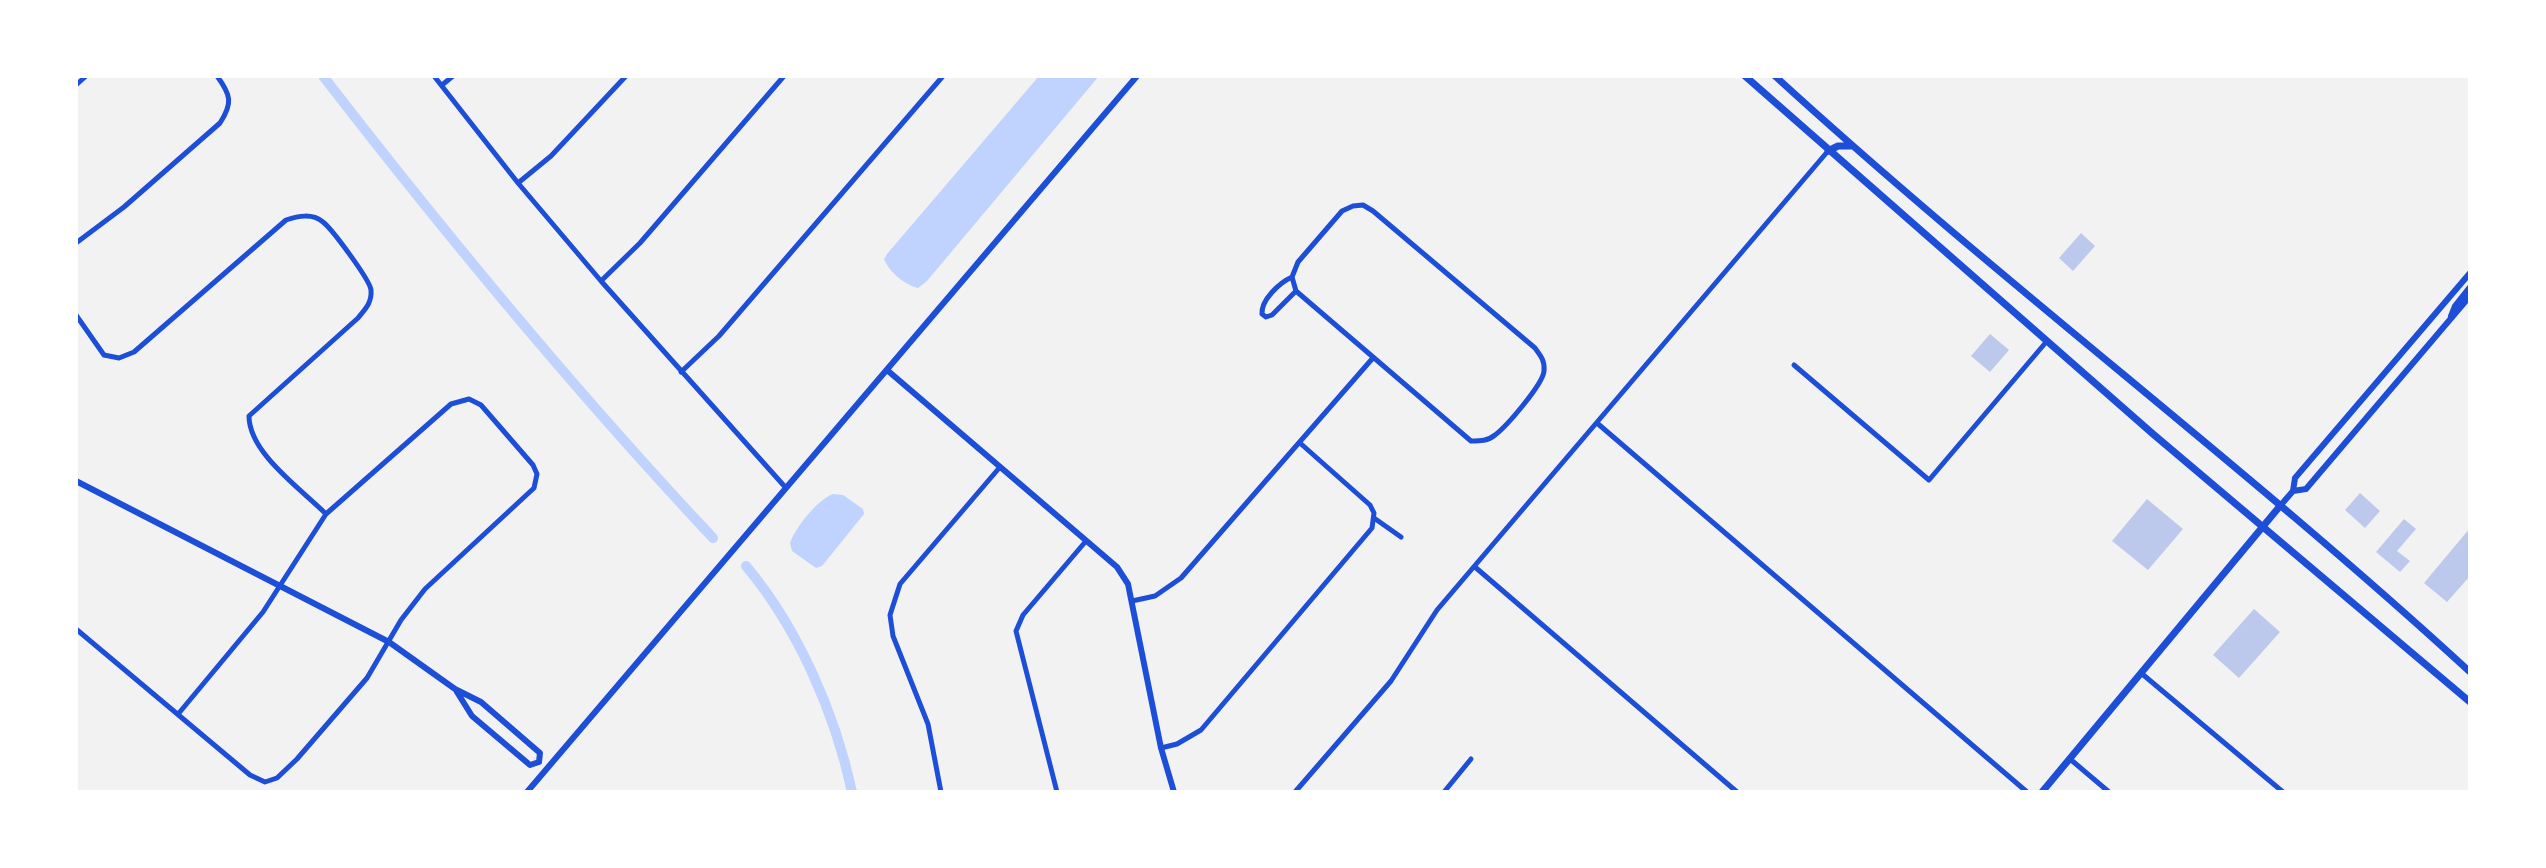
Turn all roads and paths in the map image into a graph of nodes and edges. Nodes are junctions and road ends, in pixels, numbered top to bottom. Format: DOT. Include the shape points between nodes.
graph roads {
  1 [pos="86,76"];
  2 [pos="217,76"];
  3 [pos="434,76"];
  4 [pos="453,76"];
  5 [pos="626,76"];
  6 [pos="784,76"];
  7 [pos="943,76"];
  8 [pos="1137,76"];
  9 [pos="1745,76"];
  10 [pos="1775,76"];
  11 [pos="76,85"];
  12 [pos="442,85"];
  13 [pos="1854,147"];
  14 [pos="1828,151"];
  15 [pos="518,183"];
  16 [pos="76,243"];
  17 [pos="2470,273"];
  18 [pos="1292,277"];
  19 [pos="601,281"];
  20 [pos="2470,287"];
  21 [pos="1296,291"];
  22 [pos="2470,296"];
  23 [pos="76,315"];
  24 [pos="2450,320"];
  25 [pos="2047,341"];
  26 [pos="1372,359"];
  27 [pos="1794,365"];
  28 [pos="887,370"];
  29 [pos="681,372"];
  30 [pos="1597,423"];
  31 [pos="1300,443"];
  32 [pos="1000,467"];
  33 [pos="76,481"];
  34 [pos="786,488"];
  35 [pos="2293,491"];
  36 [pos="2280,506"];
  37 [pos="326,514"];
  38 [pos="1374,518"];
  39 [pos="2261,528"];
  40 [pos="1401,537"];
  41 [pos="1086,541"];
  42 [pos="1475,567"];
  43 [pos="281,587"];
  44 [pos="1132,601"];
  45 [pos="76,629"];
  46 [pos="389,642"];
  47 [pos="2470,672"];
  48 [pos="2141,673"];
  49 [pos="455,689"];
  50 [pos="2470,702"];
  51 [pos="179,713"];
  52 [pos="1161,748"];
  53 [pos="1471,759"];
  54 [pos="2070,759"];
  55 [pos="539,762"];
  56 [pos="546,769"];
  57 [pos="527,792"];
  58 [pos="941,792"];
  59 [pos="1057,792"];
  60 [pos="1174,792"];
  61 [pos="1295,792"];
  62 [pos="1444,792"];
  63 [pos="1737,792"];
  64 [pos="2027,792"];
  65 [pos="2042,792"];
  66 [pos="2109,792"];
  67 [pos="2283,792"];
  1 -- 11 [label="street"];
  2 -- 16 [label="street" via="229,108 220,123"];
  3 -- 12 [label="street"];
  4 -- 12 [label="street"];
  5 -- 15 [label="street" via="551,156"];
  6 -- 19 [label="street"];
  7 -- 29 [label="street" via="719,336"];
  8 -- 28 [label="street"];
  9 -- 14 [label="main road"];
  10 -- 13 [label="main road"];
  12 -- 15 [label="street"];
  13 -- 14 [label="main road"];
  13 -- 36 [label="main road"];
  14 -- 25 [label="main road"];
  14 -- 30 [label="street"];
  15 -- 19 [label="street"];
  17 -- 35 [label="street" via="2295,478"];
  18 -- 21 [label="street"];
  18 -- 21 [label="street" via="1263,304 1262,314 1272,315"];
  18 -- 26 [label="street" via="1298,262 1342,211 1363,205 1535,348 1544,372 1540,384 1496,435 1471,441"];
  19 -- 29 [label="street"];
  20 -- 24 [label="street"];
  21 -- 26 [label="street"];
  22 -- 24 [label="street"];
  23 -- 37 [label="street" via="104,355 119,358 134,352 286,220 301,215 322,221 365,276 370,302 249,416 249,430 259,448"];
  24 -- 35 [label="street" via="2306,489"];
  25 -- 27 [label="street" via="1929,480"];
  25 -- 39 [label="main road"];
  26 -- 31 [label="street"];
  28 -- 32 [label="street"];
  28 -- 34 [label="street"];
  29 -- 34 [label="street"];
  30 -- 42 [label="street"];
  30 -- 64 [label="street"];
  31 -- 38 [label="street" via="1365,499"];
  31 -- 44 [label="street" via="1181,578 1155,596"];
  32 -- 41 [label="street"];
  32 -- 58 [label="street" via="900,584 890,615 893,636 928,724"];
  33 -- 43 [label="street"];
  34 -- 56 [label="street"];
  35 -- 36 [label="street"];
  36 -- 39 [label="main road"];
  36 -- 47 [label="main road"];
  37 -- 43 [label="street"];
  37 -- 46 [label="street" via="451,404 469,399 481,405 533,465 534,488 425,589"];
  38 -- 40 [label="street"];
  38 -- 52 [label="street" via="1367,537 1201,730"];
  39 -- 48 [label="main road"];
  39 -- 50 [label="main road"];
  41 -- 44 [label="street" via="1124,576"];
  41 -- 59 [label="street" via="1023,615 1016,631"];
  42 -- 61 [label="street" via="1437,610 1391,681"];
  42 -- 63 [label="street"];
  43 -- 46 [label="street"];
  43 -- 51 [label="street"];
  44 -- 52 [label="street"];
  45 -- 51 [label="street"];
  46 -- 49 [label="street"];
  46 -- 51 [label="street" via="367,678 277,778 265,782 250,775"];
  48 -- 54 [label="main road"];
  48 -- 67 [label="street"];
  49 -- 55 [label="street" via="504,721 540,753"];
  49 -- 55 [label="street" via="472,716 530,765"];
  52 -- 60 [label="street"];
  53 -- 62 [label="street"];
  54 -- 65 [label="main road"];
  54 -- 66 [label="street"];
  55 -- 56 [label="street"];
  56 -- 57 [label="street"];
}
